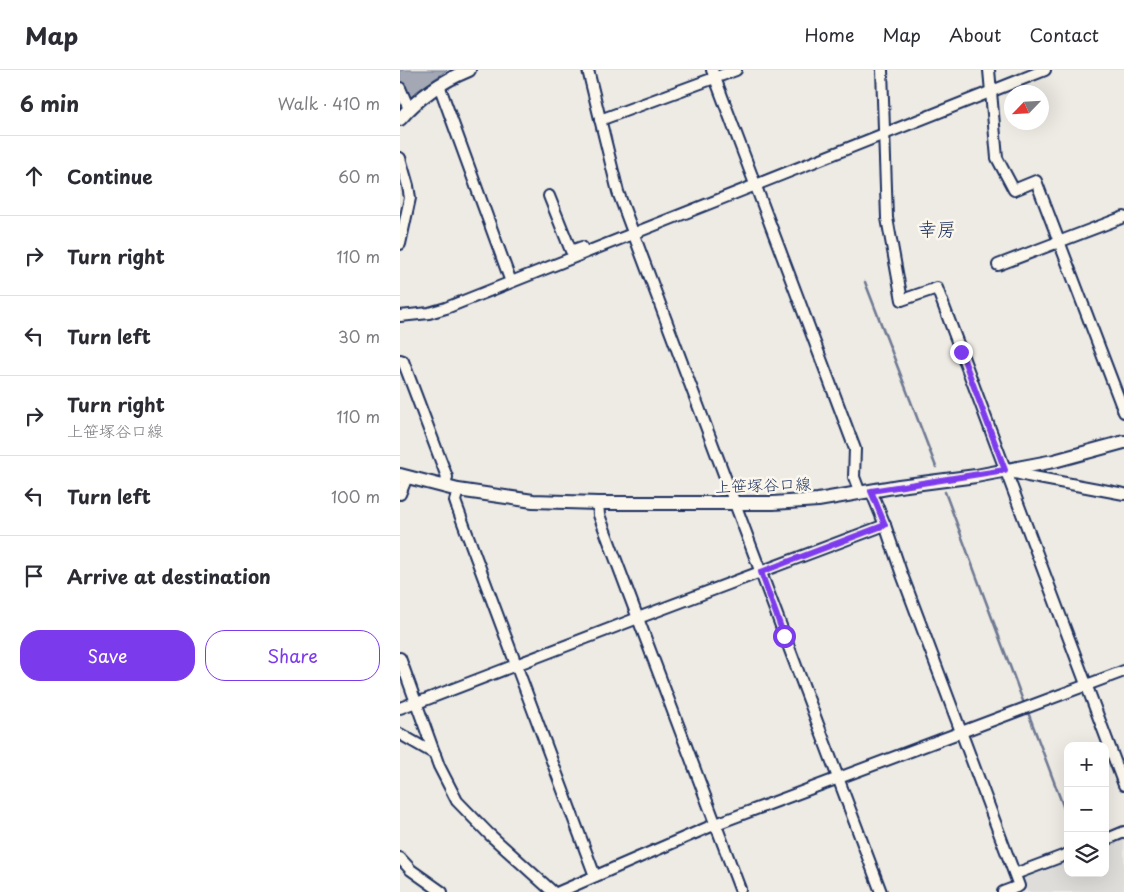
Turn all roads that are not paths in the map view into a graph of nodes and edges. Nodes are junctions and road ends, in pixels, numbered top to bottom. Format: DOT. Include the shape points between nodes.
graph roads {
  1 [pos="469,70"];
  2 [pos="588,70"];
  3 [pos="736,70"];
  4 [pos="882,70"];
  5 [pos="989,70"];
  6 [pos="1045,70"];
  7 [pos="713,74"];
  8 [pos="439,85"];
  9 [pos="400,88"];
  10 [pos="991,92"];
  11 [pos="408,107"];
  12 [pos="400,119"];
  13 [pos="600,120"];
  14 [pos="883,135"];
  15 [pos="400,158"];
  16 [pos="756,185"];
  17 [pos="549,196"];
  18 [pos="1124,217"];
  19 [pos="402,227"];
  20 [pos="632,231"];
  21 [pos="1060,241"];
  22 [pos="400,244"];
  23 [pos="586,249"];
  24 [pos="998,265"];
  25 [pos="511,282"];
  26 [pos="400,316"];
  27 [pos="400,360"];
  28 [pos="1124,412"];
  29 [pos="1124,442"];
  30 [pos="1005,470"];
  31 [pos="404,476"];
  32 [pos="445,487"];
  33 [pos="458,490"];
  34 [pos="865,492"];
  35 [pos="400,494"];
  36 [pos="1124,494"];
  37 [pos="598,503"];
  38 [pos="736,504"];
  39 [pos="885,525"];
  40 [pos="761,572"];
  41 [pos="638,618"];
  42 [pos="400,658"];
  43 [pos="516,664"];
  44 [pos="1124,671"];
  45 [pos="1086,685"];
  46 [pos="416,702"];
  47 [pos="400,708"];
  48 [pos="962,732"];
  49 [pos="400,734"];
  50 [pos="435,754"];
  51 [pos="839,778"];
  52 [pos="1124,785"];
  53 [pos="716,824"];
  54 [pos="1124,832"];
  55 [pos="1109,838"];
  56 [pos="1064,856"];
  57 [pos="400,858"];
  58 [pos="1015,874"];
  59 [pos="596,876"];
  60 [pos="740,889"];
  61 [pos="442,892"];
  62 [pos="553,892"];
  63 [pos="881,892"];
  64 [pos="1003,892"];
  1 -- 8 [label="main road"];
  2 -- 13 [label="street"];
  3 -- 7 [label="street"];
  4 -- 14 [label="street"];
  5 -- 10 [label="street"];
  6 -- 10 [label="street"];
  7 -- 13 [label="street"];
  7 -- 16 [label="street"];
  8 -- 11 [label="main road"];
  8 -- 25 [label="street"];
  9 -- 11 [label="street"];
  10 -- 14 [label="street"];
  10 -- 21 [label="street" via="996,149 1001,167 1014,190 1036,181"];
  11 -- 12 [label="main road"];
  13 -- 20 [label="street" via="618,192"];
  14 -- 16 [label="street"];
  14 -- 30 [label="street" via="889,234 902,300 937,288"];
  15 -- 19 [label="street" via="410,198"];
  16 -- 20 [label="street"];
  16 -- 34 [label="street" via="855,449 854,477"];
  17 -- 23 [label="street" via="571,251"];
  18 -- 21 [label="street"];
  19 -- 22 [label="street"];
  20 -- 23 [label="street"];
  20 -- 38 [label="street"];
  21 -- 24 [label="street"];
  21 -- 28 [label="street"];
  23 -- 25 [label="street"];
  25 -- 26 [label="street" via="446,308"];
  27 -- 32 [label="street" via="447,477"];
  29 -- 30 [label="main road, 上笹塚谷口線"];
  30 -- 34 [label="main road, 上笹塚谷口線"];
  30 -- 36 [label="street"];
  30 -- 45 [label="street"];
  31 -- 32 [label="main road, 上笹塚谷口線"];
  31 -- 35 [label="street"];
  32 -- 33 [label="main road, 上笹塚谷口線"];
  33 -- 37 [label="main road, 上笹塚谷口線" via="533,501"];
  33 -- 43 [label="street" via="455,501"];
  34 -- 38 [label="main road, 上笹塚谷口線" via="818,500"];
  34 -- 39 [label="street"];
  37 -- 38 [label="main road, 上笹塚谷口線"];
  37 -- 41 [label="street" via="599,515"];
  38 -- 40 [label="street"];
  39 -- 40 [label="street"];
  39 -- 48 [label="street"];
  40 -- 41 [label="street"];
  40 -- 51 [label="street"];
  41 -- 43 [label="street"];
  41 -- 53 [label="street"];
  42 -- 46 [label="street"];
  43 -- 46 [label="street"];
  43 -- 59 [label="street"];
  44 -- 45 [label="street"];
  45 -- 48 [label="street"];
  45 -- 52 [label="street"];
  46 -- 47 [label="street"];
  46 -- 50 [label="street"];
  48 -- 51 [label="street"];
  48 -- 58 [label="street"];
  49 -- 50 [label="street"];
  50 -- 62 [label="street" via="462,806"];
  51 -- 53 [label="street"];
  51 -- 63 [label="street"];
  53 -- 59 [label="street"];
  53 -- 60 [label="street"];
  54 -- 55 [label="street"];
  56 -- 58 [label="street"];
  57 -- 61 [label="street"];
  58 -- 64 [label="street" via="1019,886"];
  59 -- 62 [label="street"];
}
